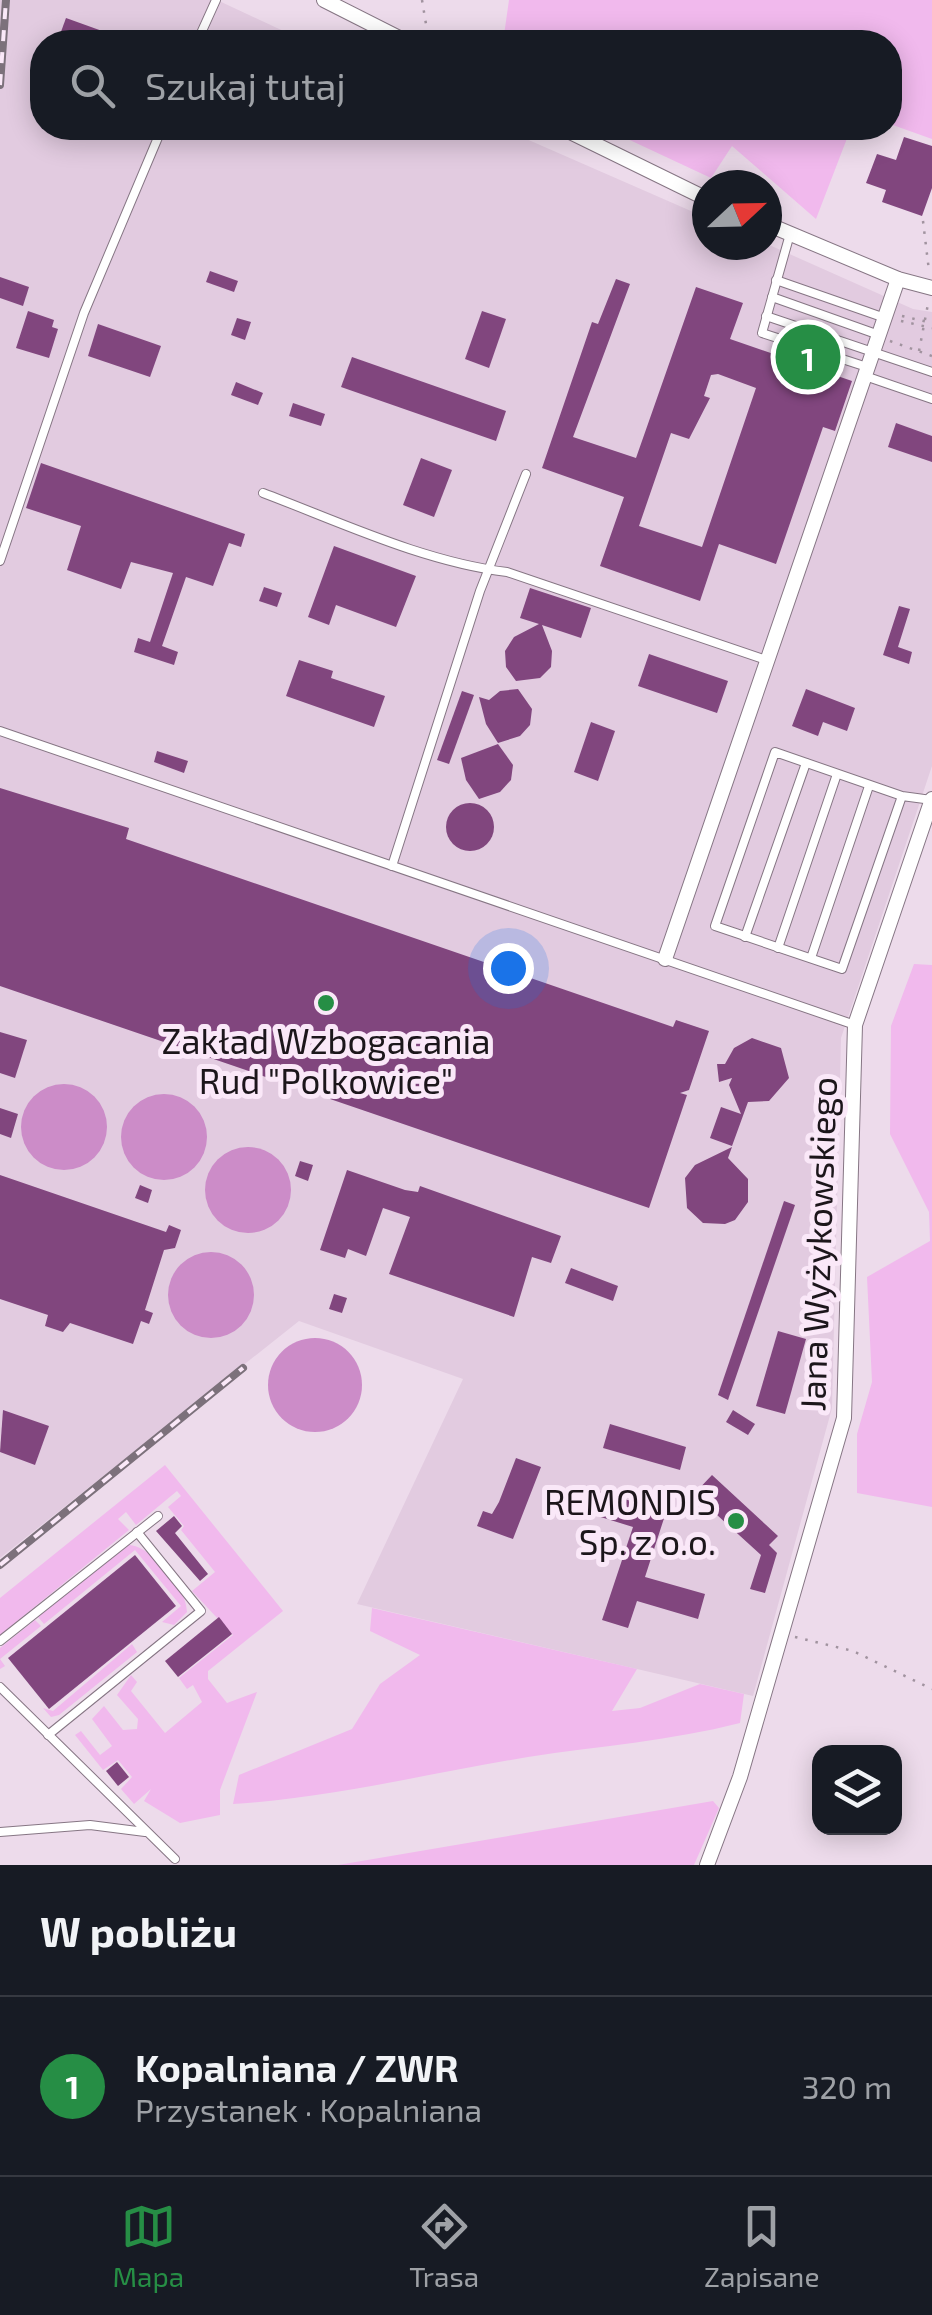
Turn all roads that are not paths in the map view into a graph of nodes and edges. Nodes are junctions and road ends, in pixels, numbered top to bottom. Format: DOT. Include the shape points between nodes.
graph roads {
  1 [pos="216,0"];
  2 [pos="324,0"];
  3 [pos="203,30"];
  4 [pos="383,30"];
  5 [pos="157,140"];
  6 [pos="587,140"];
  7 [pos="692,191"];
  8 [pos="782,231"];
  9 [pos="790,234"];
  10 [pos="898,279"];
  11 [pos="776,280"];
  12 [pos="932,288"];
  13 [pos="772,297"];
  14 [pos="766,316"];
  15 [pos="888,317"];
  16 [pos="879,335"];
  17 [pos="873,352"];
  18 [pos="866,372"];
  19 [pos="932,372"];
  20 [pos="932,399"];
  21 [pos="526,474"];
  22 [pos="263,493"];
  23 [pos="0,562"];
  24 [pos="489,570"];
  25 [pos="766,660"];
  26 [pos="0,731"];
  27 [pos="806,763"];
  28 [pos="836,774"];
  29 [pos="870,786"];
  30 [pos="902,796"];
  31 [pos="932,799"];
  32 [pos="392,866"];
  33 [pos="745,936"];
  34 [pos="778,948"];
  35 [pos="811,958"];
  36 [pos="665,959"];
  37 [pos="855,1025"];
  38 [pos="158,1516"];
  39 [pos="137,1532"];
  40 [pos="0,1641"];
  41 [pos="0,1688"];
  42 [pos="48,1734"];
  43 [pos="0,1832"];
  44 [pos="148,1832"];
  45 [pos="176,1859"];
  46 [pos="707,1865"];
  1 -- 3 [label="lane"];
  2 -- 4 [label="street"];
  5 -- 23 [label="lane" via="84,313"];
  6 -- 7 [label="street"];
  8 -- 9 [label="street"];
  9 -- 10 [label="street"];
  9 -- 11 [label="lane"];
  10 -- 12 [label="street"];
  10 -- 15 [label="street"];
  11 -- 13 [label="lane"];
  11 -- 15 [label="lane"];
  13 -- 14 [label="lane"];
  13 -- 16 [label="lane"];
  14 -- 17 [label="lane"];
  14 -- 18 [label="lane" via="762,333"];
  15 -- 16 [label="street"];
  16 -- 17 [label="street"];
  17 -- 18 [label="street"];
  17 -- 19 [label="lane"];
  18 -- 20 [label="lane"];
  18 -- 25 [label="street"];
  21 -- 24 [label="lane"];
  22 -- 24 [label="lane"];
  24 -- 25 [label="lane"];
  24 -- 32 [label="lane"];
  25 -- 36 [label="street"];
  26 -- 32 [label="lane"];
  27 -- 28 [label="lane"];
  27 -- 33 [label="lane"];
  27 -- 33 [label="lane" via="775,752 715,926"];
  28 -- 29 [label="lane"];
  28 -- 34 [label="lane"];
  29 -- 30 [label="lane"];
  29 -- 35 [label="lane"];
  30 -- 31 [label="lane"];
  30 -- 35 [label="lane" via="842,968"];
  31 -- 37 [label="street, Jana Wyżykowskiego"];
  32 -- 36 [label="lane"];
  33 -- 34 [label="lane"];
  34 -- 35 [label="lane"];
  36 -- 37 [label="lane"];
  37 -- 46 [label="street, Jana Wyżykowskiego" via="844,1418 740,1777"];
  38 -- 39 [label="lane"];
  39 -- 40 [label="lane"];
  39 -- 42 [label="lane" via="201,1611"];
  41 -- 42 [label="lane"];
  42 -- 44 [label="lane"];
  43 -- 44 [label="lane" via="90,1825"];
  44 -- 45 [label="lane"];
}
